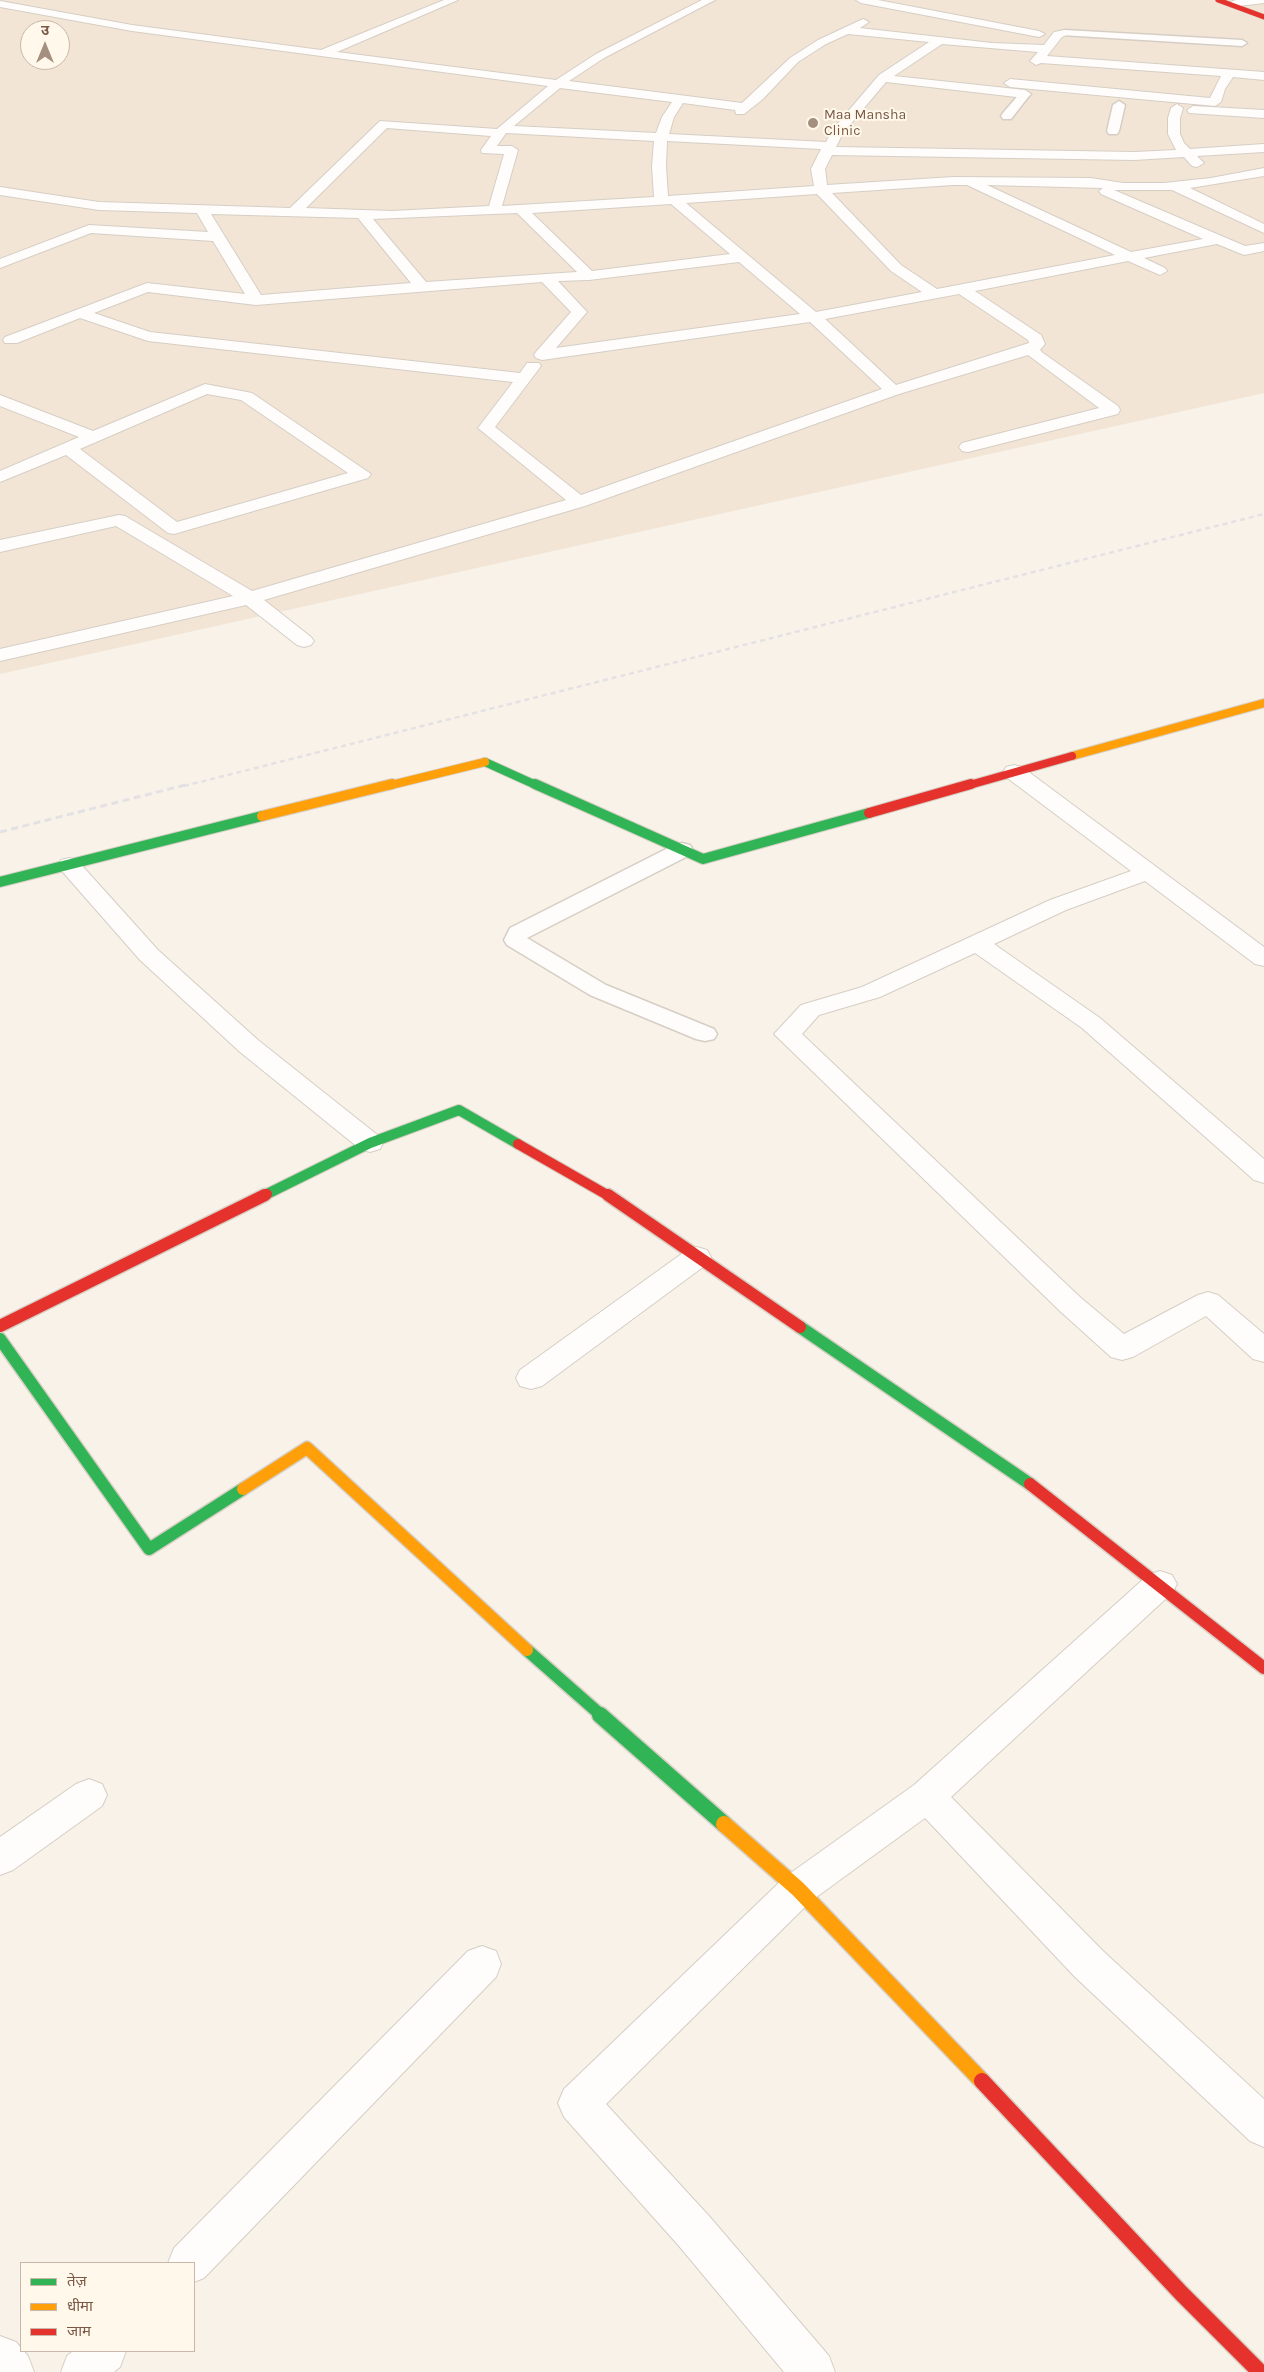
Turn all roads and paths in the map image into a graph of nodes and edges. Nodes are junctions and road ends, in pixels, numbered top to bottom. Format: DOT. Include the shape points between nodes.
graph roads {
  1 [pos="453,0"];
  2 [pos="861,0"];
  3 [pos="1218,0"];
  4 [pos="1262,0"];
  5 [pos="683,2"];
  6 [pos="705,2"];
  7 [pos="0,4"];
  8 [pos="1230,4"];
  9 [pos="1264,17"];
  10 [pos="872,18"];
  11 [pos="847,30"];
  12 [pos="1061,35"];
  13 [pos="939,40"];
  14 [pos="1242,43"];
  15 [pos="1048,49"];
  16 [pos="323,54"];
  17 [pos="1038,59"];
  18 [pos="1230,72"];
  19 [pos="1264,76"];
  20 [pos="883,78"];
  21 [pos="1128,80"];
  22 [pos="1010,83"];
  23 [pos="556,85"];
  24 [pos="997,91"];
  25 [pos="1025,94"];
  26 [pos="679,100"];
  27 [pos="1119,105"];
  28 [pos="1177,108"];
  29 [pos="1264,114"];
  30 [pos="1007,116"];
  31 [pos="501,131"];
  32 [pos="1113,131"];
  33 [pos="661,138"];
  34 [pos="828,148"];
  35 [pos="1264,148"];
  36 [pos="1187,154"];
  37 [pos="1264,172"];
  38 [pos="967,181"];
  39 [pos="1218,181"];
  40 [pos="1084,182"];
  41 [pos="1174,186"];
  42 [pos="821,190"];
  43 [pos="0,191"];
  44 [pos="667,200"];
  45 [pos="201,209"];
  46 [pos="521,209"];
  47 [pos="494,211"];
  48 [pos="294,212"];
  49 [pos="362,214"];
  50 [pos="1264,229"];
  51 [pos="218,238"];
  52 [pos="1218,240"];
  53 [pos="1264,247"];
  54 [pos="741,257"];
  55 [pos="1130,257"];
  56 [pos="0,264"];
  57 [pos="1160,271"];
  58 [pos="589,276"];
  59 [pos="546,277"];
  60 [pos="422,287"];
  61 [pos="962,289"];
  62 [pos="935,294"];
  63 [pos="256,300"];
  64 [pos="79,313"];
  65 [pos="813,317"];
  66 [pos="11,340"];
  67 [pos="1032,349"];
  68 [pos="542,355"];
  69 [pos="524,378"];
  70 [pos="894,391"];
  71 [pos="0,400"];
  72 [pos="93,437"];
  73 [pos="68,448"];
  74 [pos="968,448"];
  75 [pos="0,477"];
  76 [pos="579,502"];
  77 [pos="0,546"];
  78 [pos="250,598"];
  79 [pos="304,642"];
  80 [pos="0,655"];
  81 [pos="1264,702"];
  82 [pos="1014,772"];
  83 [pos="682,850"];
  84 [pos="69,865"];
  85 [pos="1147,873"];
  86 [pos="0,882"];
  87 [pos="978,944"];
  88 [pos="1264,959"];
  89 [pos="704,1034"];
  90 [pos="370,1143"];
  91 [pos="1264,1174"];
  92 [pos="697,1257"];
  93 [pos="0,1326"];
  94 [pos="0,1339"];
  95 [pos="1264,1351"];
  96 [pos="531,1378"];
  97 [pos="1160,1584"];
  98 [pos="1264,1668"];
  99 [pos="89,1795"];
  100 [pos="927,1796"];
  101 [pos="0,1858"];
  102 [pos="798,1890"];
  103 [pos="482,1964"];
  104 [pos="1264,2127"];
  105 [pos="190,2262"];
  106 [pos="103,2352"];
  107 [pos="0,2358"];
  108 [pos="12,2372"];
  109 [pos="83,2372"];
  110 [pos="813,2372"];
  111 [pos="1260,2372"];
  1 -- 16 [label="street"];
  2 -- 12 [label="street"];
  3 -- 8 [label="street"];
  4 -- 8 [label="street"];
  5 -- 6 [label="street"];
  6 -- 23 [label="street" via="600,56"];
  7 -- 16 [label="street" via="132,28"];
  8 -- 9 [label="street"];
  10 -- 11 [label="street"];
  11 -- 13 [label="street"];
  11 -- 26 [label="street" via="794,60 742,109"];
  12 -- 14 [label="lane"];
  12 -- 15 [label="street"];
  13 -- 15 [label="street"];
  13 -- 20 [label="street"];
  15 -- 17 [label="street"];
  16 -- 23 [label="street"];
  17 -- 21 [label="street"];
  17 -- 22 [label="street"];
  18 -- 19 [label="street"];
  18 -- 21 [label="street"];
  18 -- 21 [label="street" via="1215,102"];
  20 -- 24 [label="street"];
  20 -- 34 [label="street" via="837,132"];
  21 -- 22 [label="street"];
  21 -- 27 [label="street"];
  22 -- 24 [label="street"];
  23 -- 26 [label="street"];
  23 -- 31 [label="street"];
  24 -- 25 [label="street"];
  25 -- 30 [label="lane"];
  26 -- 33 [label="street" via="668,116"];
  27 -- 28 [label="street"];
  27 -- 32 [label="lane"];
  28 -- 29 [label="street"];
  28 -- 36 [label="street" via="1174,134"];
  31 -- 33 [label="street"];
  31 -- 47 [label="street" via="487,150 512,150"];
  31 -- 48 [label="street" via="384,124"];
  33 -- 34 [label="street"];
  33 -- 44 [label="street" via="659,166"];
  34 -- 36 [label="street" via="1134,156"];
  34 -- 42 [label="street" via="818,169"];
  35 -- 36 [label="street"];
  36 -- 39 [label="street"];
  37 -- 39 [label="street"];
  38 -- 40 [label="street"];
  38 -- 42 [label="street"];
  38 -- 55 [label="street"];
  39 -- 41 [label="street"];
  40 -- 41 [label="street" via="1123,187"];
  40 -- 52 [label="street"];
  41 -- 50 [label="street"];
  42 -- 44 [label="street"];
  42 -- 62 [label="street" via="896,268"];
  43 -- 45 [label="street" via="99,206"];
  44 -- 46 [label="street"];
  44 -- 54 [label="street"];
  45 -- 48 [label="street"];
  45 -- 51 [label="street"];
  46 -- 47 [label="street"];
  46 -- 58 [label="street"];
  47 -- 49 [label="street"];
  48 -- 49 [label="street"];
  49 -- 60 [label="street"];
  51 -- 56 [label="street" via="89,229"];
  51 -- 63 [label="street"];
  52 -- 53 [label="street" via="1244,251"];
  52 -- 55 [label="street"];
  54 -- 58 [label="street"];
  54 -- 65 [label="street"];
  55 -- 57 [label="street"];
  55 -- 61 [label="street"];
  58 -- 59 [label="street"];
  59 -- 60 [label="street"];
  59 -- 68 [label="street" via="579,312"];
  60 -- 63 [label="street"];
  61 -- 62 [label="street"];
  61 -- 67 [label="street" via="1035,338 1037,344"];
  62 -- 65 [label="street"];
  63 -- 64 [label="street" via="147,287"];
  64 -- 66 [label="street"];
  64 -- 69 [label="street" via="148,336"];
  65 -- 68 [label="street"];
  65 -- 70 [label="street"];
  67 -- 70 [label="street"];
  67 -- 74 [label="street" via="1037,356 1112,410"];
  68 -- 69 [label="street"];
  69 -- 76 [label="street" via="486,428"];
  70 -- 76 [label="street"];
  71 -- 72 [label="street"];
  72 -- 73 [label="street"];
  72 -- 73 [label="street" via="205,389 246,396 362,474 174,529"];
  73 -- 75 [label="street"];
  76 -- 78 [label="street"];
  77 -- 78 [label="street" via="119,520"];
  78 -- 79 [label="street"];
  78 -- 80 [label="street"];
  81 -- 82 [label="street"];
  82 -- 83 [label="street" via="702,859"];
  82 -- 85 [label="street"];
  83 -- 84 [label="street" via="483,760"];
  83 -- 89 [label="lane" via="518,933 515,940 598,990"];
  84 -- 86 [label="street"];
  84 -- 90 [label="street" via="149,955 249,1046"];
  85 -- 87 [label="street" via="1058,905"];
  85 -- 88 [label="street"];
  87 -- 91 [label="street" via="1091,1023"];
  87 -- 95 [label="street" via="871,992 810,1010 787,1034 1071,1305 1122,1349 1208,1302"];
  90 -- 92 [label="street" via="459,1110 600,1190"];
  90 -- 93 [label="street"];
  92 -- 96 [label="street"];
  92 -- 97 [label="street" via="1037,1489"];
  94 -- 102 [label="street" via="149,1548 307,1448"];
  97 -- 98 [label="street"];
  97 -- 100 [label="street"];
  99 -- 101 [label="street"];
  100 -- 102 [label="street"];
  100 -- 104 [label="street" via="1089,1964"];
  102 -- 110 [label="street" via="578,2103 694,2231"];
  102 -- 111 [label="street" via="1181,2294"];
  103 -- 105 [label="street"];
  106 -- 109 [label="street"];
  107 -- 108 [label="street"];
}
